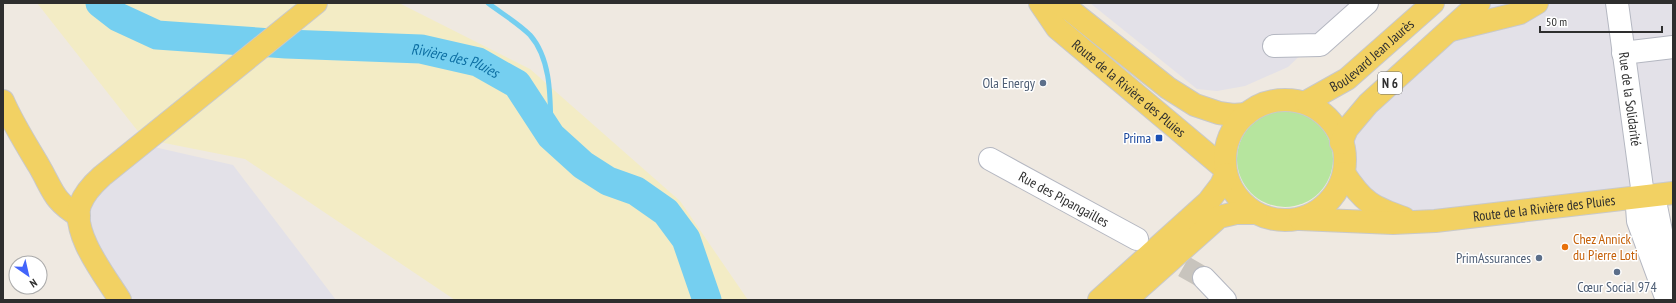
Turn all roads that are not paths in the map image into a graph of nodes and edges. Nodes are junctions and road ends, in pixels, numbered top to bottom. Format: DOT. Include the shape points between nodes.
graph roads {
  1 [pos="316,3"];
  2 [pos="1040,3"];
  3 [pos="1058,3"];
  4 [pos="1367,3"];
  5 [pos="1409,3"];
  6 [pos="1433,3"];
  7 [pos="1479,3"];
  8 [pos="1537,3"];
  9 [pos="1617,3"];
  10 [pos="1448,31"];
  11 [pos="1392,38"];
  12 [pos="1274,46"];
  13 [pos="1673,47"];
  14 [pos="1623,53"];
  15 [pos="3,101"];
  16 [pos="1306,102"];
  17 [pos="1246,114"];
  18 [pos="1341,143"];
  19 [pos="990,159"];
  20 [pos="40,168"];
  21 [pos="1225,171"];
  22 [pos="1344,173"];
  23 [pos="94,184"];
  24 [pos="1673,193"];
  25 [pos="1643,195"];
  26 [pos="1256,213"];
  27 [pos="79,216"];
  28 [pos="1299,219"];
  29 [pos="1414,221"];
  30 [pos="1137,240"];
  31 [pos="1673,272"];
  32 [pos="1205,279"];
  33 [pos="120,300"];
  34 [pos="1099,300"];
  35 [pos="1126,300"];
  36 [pos="1225,300"];
  37 [pos="1667,300"];
  1 -- 23 [label="main road"];
  2 -- 21 [label="main road, Route de la Rivière des Pluies" via="1057,28"];
  3 -- 17 [label="main road, Route de la Rivière des Pluies" via="1168,88 1195,105 1220,113"];
  4 -- 12 [label="street" via="1320,45"];
  5 -- 11 [label="main road" via="1407,13"];
  6 -- 11 [label="main road, Boulevard Jean Jaurès / N 6"];
  7 -- 10 [label="main road, N 6"];
  8 -- 10 [label="main road" via="1520,13"];
  9 -- 14 [label="street, Rue de la Solidarité"];
  10 -- 18 [label="main road, N 6" via="1368,104 1348,129"];
  11 -- 16 [label="main road, Boulevard Jean Jaurès / N 6" via="1347,79"];
  13 -- 14 [label="street"];
  14 -- 25 [label="street, Rue de la Solidarité"];
  15 -- 20 [label="main road" via="14,126"];
  16 -- 17 [label="main road" via="1290,99 1270,102"];
  16 -- 18 [label="main road" via="1326,117"];
  17 -- 21 [label="main road" via="1230,134 1225,148"];
  18 -- 22 [label="main road"];
  19 -- 30 [label="street, Rue des Pipangailles"];
  20 -- 23 [label="main road" via="68,187"];
  20 -- 27 [label="main road" via="59,202"];
  21 -- 26 [label="main road" via="1242,200"];
  21 -- 34 [label="main road" via="1221,185 1208,202"];
  22 -- 28 [label="main road" via="1335,194 1319,209"];
  22 -- 29 [label="main road" via="1365,201"];
  23 -- 27 [label="main road" via="80,205"];
  24 -- 25 [label="main road"];
  25 -- 29 [label="main road" via="1435,221"];
  25 -- 31 [label="street" via="1656,206 1664,246"];
  25 -- 37 [label="street" via="1637,207 1638,221"];
  26 -- 28 [label="main road" via="1274,220"];
  26 -- 35 [label="main road" via="1236,213 1219,217"];
  27 -- 33 [label="main road" via="87,246"];
  28 -- 29 [label="main road" via="1393,223"];
  32 -- 36 [label="street"];
}
